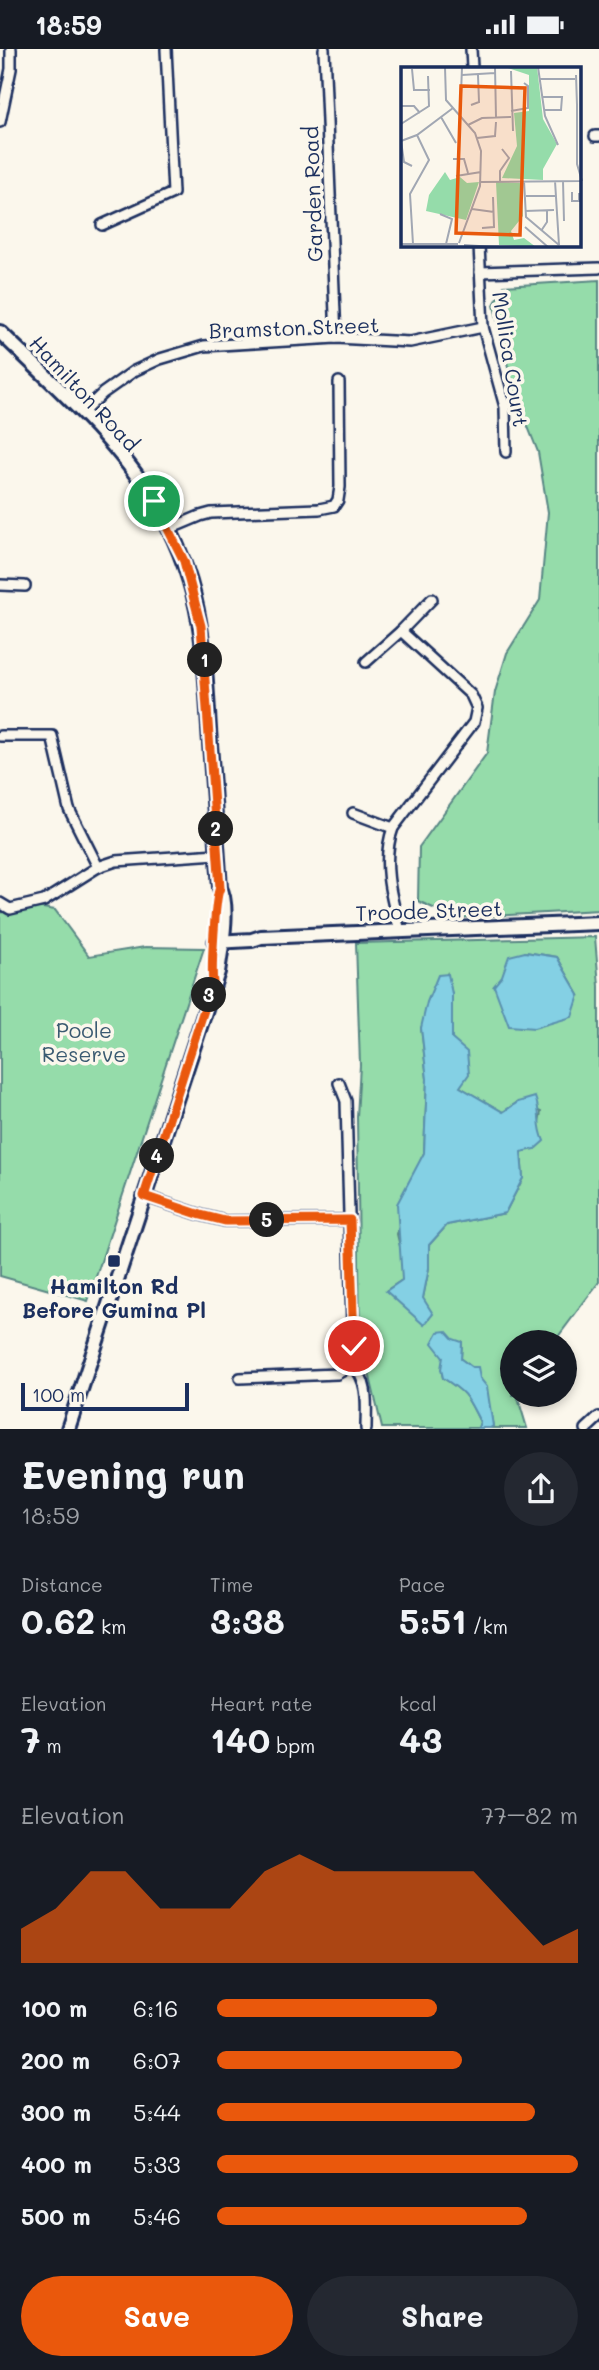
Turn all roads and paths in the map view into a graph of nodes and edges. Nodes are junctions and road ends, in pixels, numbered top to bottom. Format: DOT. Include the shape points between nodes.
graph roads {
  1 [pos="10,49"];
  2 [pos="166,49"];
  3 [pos="324,49"];
  4 [pos="471,49"];
  5 [pos="472,67"];
  6 [pos="0,122"];
  7 [pos="102,225"];
  8 [pos="479,247"];
  9 [pos="599,268"];
  10 [pos="480,272"];
  11 [pos="483,327"];
  12 [pos="0,332"];
  13 [pos="336,338"];
  14 [pos="338,382"];
  15 [pos="82,413"];
  16 [pos="506,452"];
  17 [pos="169,529"];
  18 [pos="0,585"];
  19 [pos="25,586"];
  20 [pos="432,599"];
  21 [pos="401,631"];
  22 [pos="366,662"];
  23 [pos="0,736"];
  24 [pos="353,813"];
  25 [pos="393,828"];
  26 [pos="218,854"];
  27 [pos="98,867"];
  28 [pos="0,903"];
  29 [pos="599,923"];
  30 [pos="400,931"];
  31 [pos="219,938"];
  32 [pos="339,1083"];
  33 [pos="144,1196"];
  34 [pos="350,1220"];
  35 [pos="353,1366"];
  36 [pos="240,1378"];
  37 [pos="599,1417"];
  38 [pos="68,1429"];
  39 [pos="366,1429"];
  40 [pos="586,1429"];
  1 -- 6 [label="street" via="12,69"];
  2 -- 7 [label="street" via="173,193"];
  3 -- 13 [label="street, Garden Road"];
  4 -- 5 [label="street"];
  8 -- 10 [label="street, Mollica Court"];
  9 -- 10 [label="street"];
  10 -- 11 [label="street, Mollica Court"];
  11 -- 13 [label="street, Bramston Street" via="411,342"];
  11 -- 16 [label="street, Mollica Court" via="505,407"];
  12 -- 15 [label="main road, Hamilton Road"];
  13 -- 15 [label="street, Bramston Street" via="204,346 179,353 134,371"];
  14 -- 17 [label="street" via="340,487 334,506 211,513"];
  15 -- 17 [label="main road, Hamilton Road" via="146,489"];
  17 -- 26 [label="main road, Hamilton Road" via="192,583 201,626"];
  18 -- 19 [label="street"];
  20 -- 21 [label="street"];
  21 -- 22 [label="street"];
  21 -- 25 [label="street" via="471,695 477,708 474,722"];
  23 -- 27 [label="street" via="51,736 69,809"];
  24 -- 25 [label="street"];
  25 -- 30 [label="street" via="387,871"];
  26 -- 27 [label="street" via="131,858"];
  26 -- 31 [label="main road, Hamilton Road"];
  27 -- 28 [label="street" via="44,901 10,909"];
  29 -- 30 [label="main road, Troode Street"];
  30 -- 31 [label="main road, Troode Street"];
  31 -- 33 [label="main road, Hamilton Road" via="218,972"];
  32 -- 34 [label="street" via="346,1101"];
  33 -- 34 [label="street" via="225,1221"];
  33 -- 38 [label="main road, Hamilton Road"];
  34 -- 35 [label="street"];
  35 -- 36 [label="street" via="337,1374"];
  35 -- 39 [label="street" via="365,1385"];
  37 -- 40 [label="street"];
}
